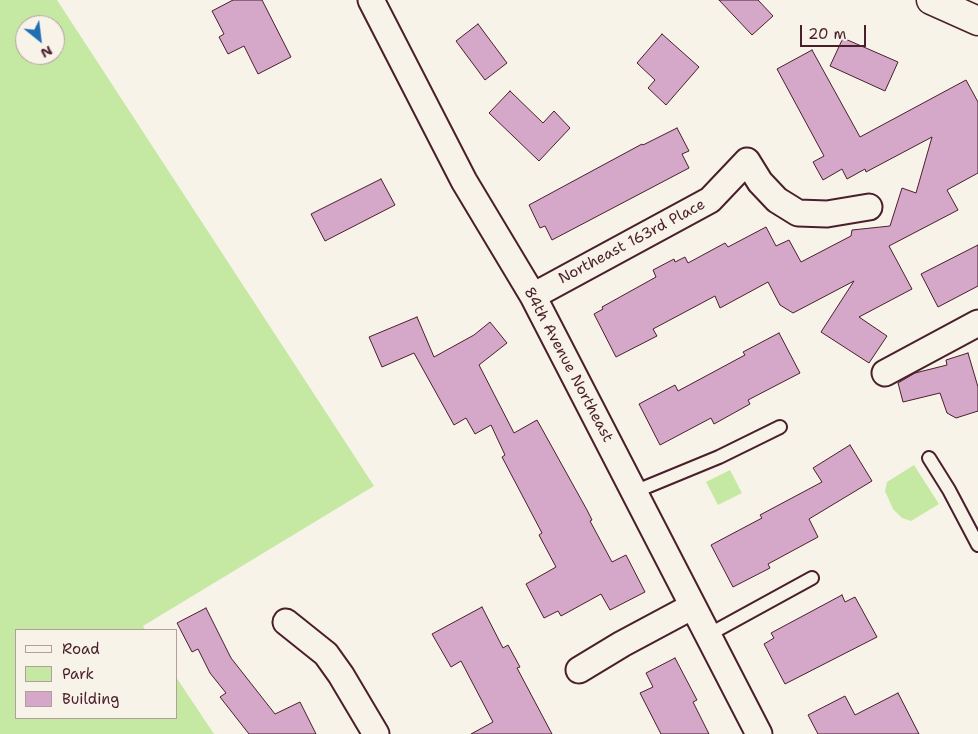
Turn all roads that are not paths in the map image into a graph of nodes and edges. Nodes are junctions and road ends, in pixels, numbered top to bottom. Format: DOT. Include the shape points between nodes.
graph roads {
  1 [pos="371,0"];
  2 [pos="932,0"];
  3 [pos="976,14"];
  4 [pos="869,207"];
  5 [pos="533,296"];
  6 [pos="978,322"];
  7 [pos="885,373"];
  8 [pos="780,427"];
  9 [pos="929,458"];
  10 [pos="634,492"];
  11 [pos="978,545"];
  12 [pos="812,578"];
  13 [pos="693,606"];
  14 [pos="286,622"];
  15 [pos="708,635"];
  16 [pos="579,670"];
  17 [pos="376,734"];
  18 [pos="759,734"];
  1 -- 5 [label="street, 84th Avenue Northeast" via="464,181"];
  2 -- 3 [label="main road"];
  4 -- 5 [label="street, Northeast 163rd Place" via="827,214 798,212 777,200 747,162 710,200"];
  5 -- 10 [label="street, 84th Avenue Northeast"];
  6 -- 7 [label="street"];
  8 -- 10 [label="lane" via="719,457"];
  9 -- 11 [label="lane"];
  10 -- 13 [label="street, 84th Avenue Northeast"];
  12 -- 15 [label="lane"];
  13 -- 15 [label="street, 84th Avenue Northeast"];
  13 -- 16 [label="street"];
  14 -- 17 [label="street" via="326,654 342,674"];
  15 -- 18 [label="street, 84th Avenue Northeast"];
}
